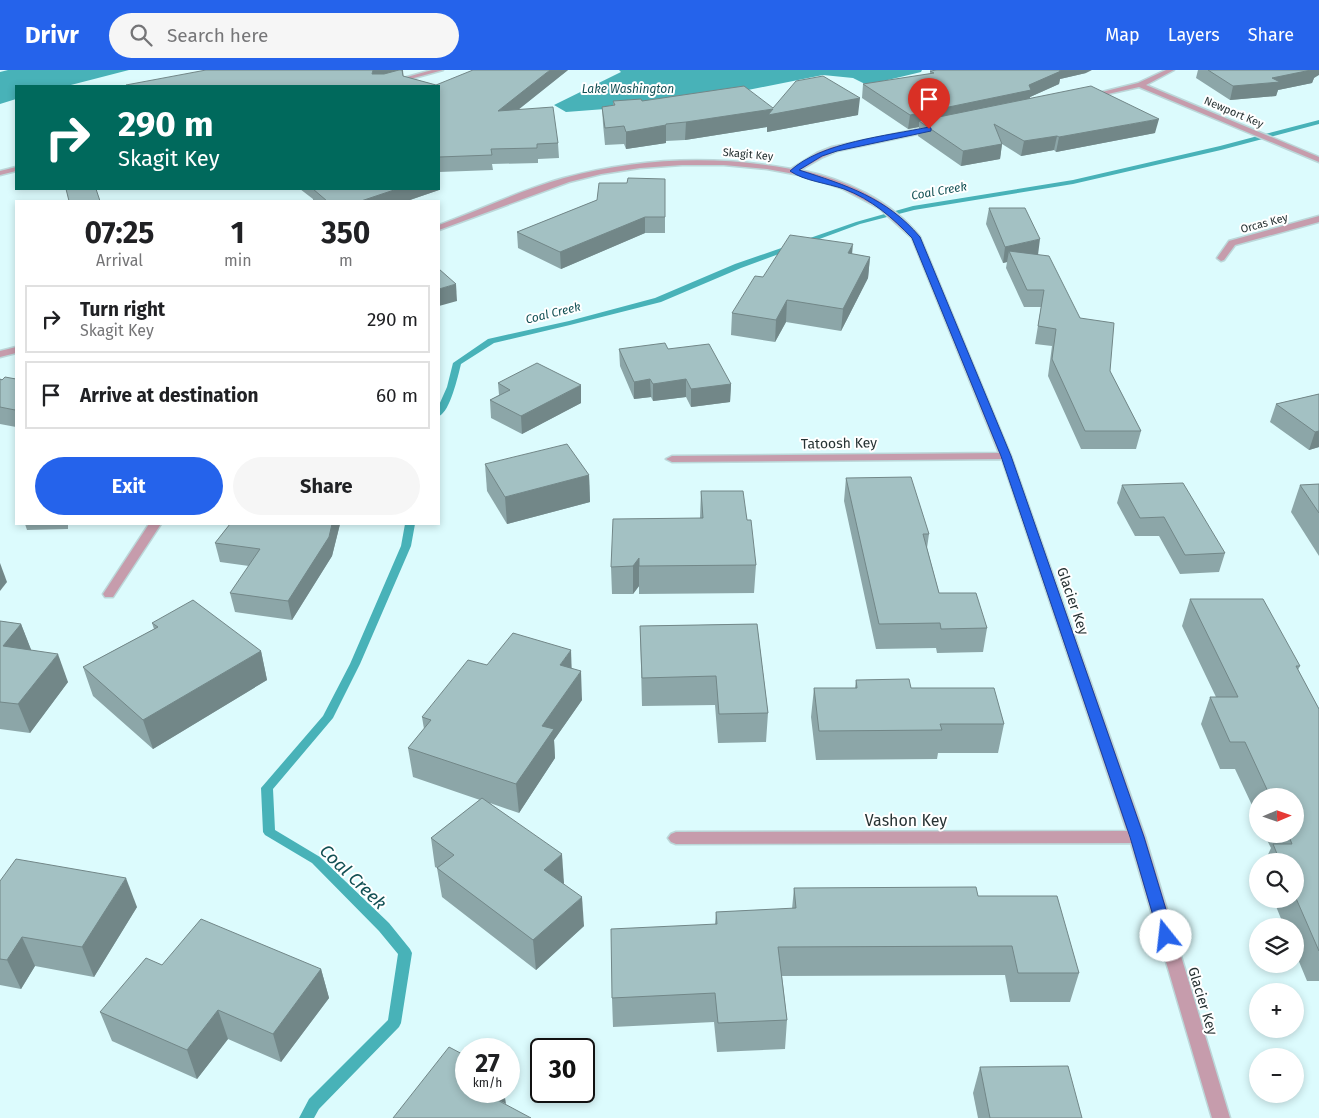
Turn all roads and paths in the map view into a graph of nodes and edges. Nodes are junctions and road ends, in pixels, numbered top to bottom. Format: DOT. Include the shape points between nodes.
graph roads {
  1 [pos="440,70"];
  2 [pos="1171,70"];
  3 [pos="382,85"];
  4 [pos="1140,85"];
  5 [pos="1078,98"];
  6 [pos="942,127"];
  7 [pos="1319,160"];
  8 [pos="15,169"];
  9 [pos="793,171"];
  10 [pos="0,173"];
  11 [pos="1319,219"];
  12 [pos="440,228"];
  13 [pos="1221,258"];
  14 [pos="15,350"];
  15 [pos="0,354"];
  16 [pos="1006,456"];
  17 [pos="672,460"];
  18 [pos="154,525"];
  19 [pos="109,594"];
  20 [pos="1137,837"];
  21 [pos="676,838"];
  22 [pos="1221,1118"];
  1 -- 3 [label="street"];
  2 -- 4 [label="street"];
  4 -- 5 [label="street"];
  4 -- 7 [label="street, Newport Key"];
  6 -- 9 [label="street" via="835,149"];
  8 -- 10 [label="street"];
  9 -- 12 [label="street, Skagit Key" via="704,163 602,170 564,180"];
  9 -- 16 [label="street, Glacier Key" via="848,188 881,206 916,237"];
  11 -- 13 [label="street, Orcas Key" via="1232,243"];
  14 -- 15 [label="street"];
  16 -- 17 [label="street, Tatoosh Key"];
  16 -- 20 [label="street, Glacier Key"];
  18 -- 19 [label="street"];
  20 -- 21 [label="street, Vashon Key"];
  20 -- 22 [label="street, Glacier Key"];
}
